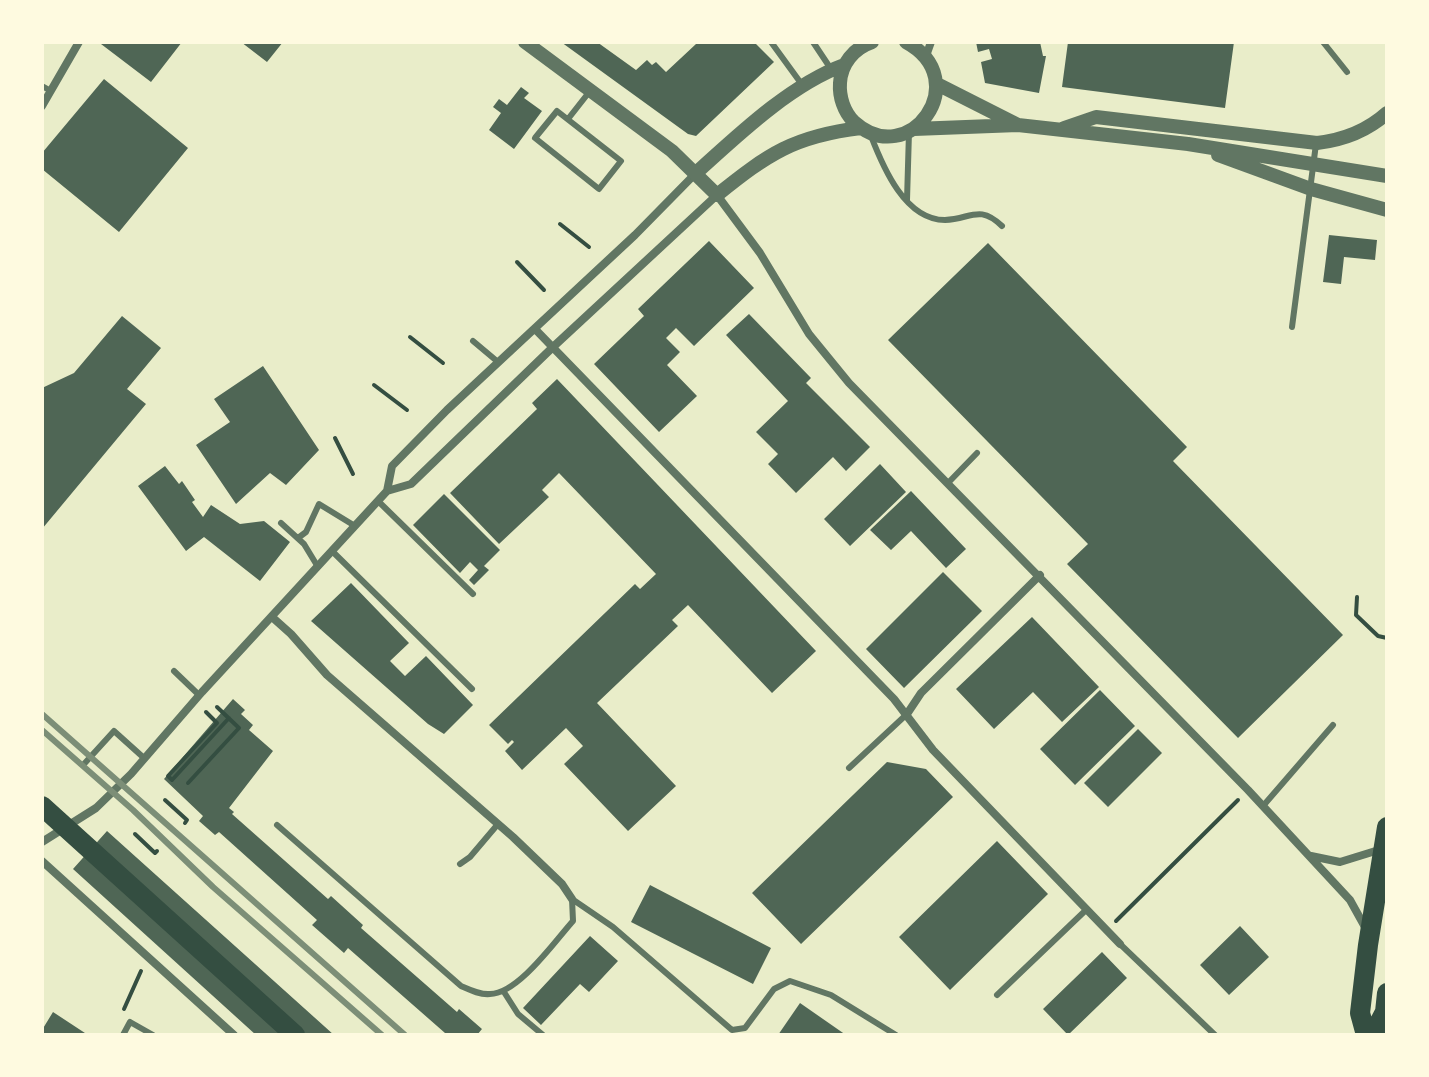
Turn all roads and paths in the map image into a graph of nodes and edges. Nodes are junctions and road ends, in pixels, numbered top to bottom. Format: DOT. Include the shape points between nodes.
graph roads {
  1 [pos="79,42"];
  2 [pos="525,42"];
  3 [pos="771,42"];
  4 [pos="813,42"];
  5 [pos="872,42"];
  6 [pos="906,42"];
  7 [pos="1323,42"];
  8 [pos="928,49"];
  9 [pos="838,68"];
  10 [pos="1347,72"];
  11 [pos="937,84"];
  12 [pos="803,86"];
  13 [pos="46,88"];
  14 [pos="590,91"];
  15 [pos="42,106"];
  16 [pos="1387,113"];
  17 [pos="568,119"];
  18 [pos="1018,125"];
  19 [pos="865,130"];
  20 [pos="911,130"];
  21 [pos="1060,130"];
  22 [pos="1317,143"];
  23 [pos="1188,144"];
  24 [pos="1314,164"];
  25 [pos="696,173"];
  26 [pos="1387,176"];
  27 [pos="1311,189"];
  28 [pos="717,195"];
  29 [pos="907,201"];
  30 [pos="1387,210"];
  31 [pos="560,224"];
  32 [pos="1002,226"];
  33 [pos="589,247"];
  34 [pos="517,262"];
  35 [pos="544,290"];
  36 [pos="1292,327"];
  37 [pos="535,329"];
  38 [pos="410,337"];
  39 [pos="473,341"];
  40 [pos="553,347"];
  41 [pos="498,362"];
  42 [pos="443,363"];
  43 [pos="374,385"];
  44 [pos="407,410"];
  45 [pos="335,438"];
  46 [pos="977,453"];
  47 [pos="353,474"];
  48 [pos="948,483"];
  49 [pos="387,491"];
  50 [pos="378,501"];
  51 [pos="281,523"];
  52 [pos="355,526"];
  53 [pos="298,538"];
  54 [pos="332,551"];
  55 [pos="318,567"];
  56 [pos="1040,575"];
  57 [pos="473,594"];
  58 [pos="1357,597"];
  59 [pos="272,617"];
  60 [pos="1387,638"];
  61 [pos="174,671"];
  62 [pos="472,689"];
  63 [pos="199,695"];
  64 [pos="217,707"];
  65 [pos="907,714"];
  66 [pos="210,715"];
  67 [pos="229,718"];
  68 [pos="1333,725"];
  69 [pos="144,758"];
  70 [pos="84,764"];
  71 [pos="849,768"];
  72 [pos="188,783"];
  73 [pos="1248,790"];
  74 [pos="165,800"];
  75 [pos="42,806"];
  76 [pos="1263,806"];
  77 [pos="185,823"];
  78 [pos="498,824"];
  79 [pos="277,825"];
  80 [pos="1387,827"];
  81 [pos="135,834"];
  82 [pos="43,839"];
  83 [pos="1383,849"];
  84 [pos="157,851"];
  85 [pos="1310,856"];
  86 [pos="42,861"];
  87 [pos="460,864"];
  88 [pos="572,899"];
  89 [pos="1087,909"];
  90 [pos="1107,930"];
  91 [pos="1120,944"];
  92 [pos="1368,945"];
  93 [pos="148,958"];
  94 [pos="504,992"];
  95 [pos="1387,993"];
  96 [pos="997,995"];
  97 [pos="130,1022"];
  98 [pos="123,1035"];
  99 [pos="153,1035"];
  100 [pos="234,1035"];
  101 [pos="295,1035"];
  102 [pos="543,1035"];
  103 [pos="896,1035"];
  104 [pos="1215,1035"];
  105 [pos="1366,1035"];
  106 [pos="1373,1035"];
  1 -- 13 [label="street"];
  2 -- 14 [label="street"];
  3 -- 12 [label="lane"];
  4 -- 9 [label="lane"];
  5 -- 9 [label="street"];
  6 -- 8 [label="street"];
  7 -- 10 [label="lane"];
  8 -- 11 [label="street"];
  9 -- 12 [label="street"];
  9 -- 19 [label="street" via="843,106"];
  11 -- 18 [label="street"];
  11 -- 20 [label="street" via="932,110"];
  12 -- 25 [label="street"];
  13 -- 15 [label="street"];
  14 -- 17 [label="lane"];
  14 -- 25 [label="street"];
  16 -- 22 [label="street" via="1352,135"];
  17 -- 17 [label="lane" via="621,161 599,189 535,138 557,111"];
  18 -- 20 [label="street"];
  18 -- 21 [label="street"];
  19 -- 20 [label="street" via="883,136"];
  19 -- 28 [label="street" via="825,132 783,147"];
  19 -- 29 [label="lane" via="883,169"];
  20 -- 29 [label="lane"];
  21 -- 22 [label="street" via="1096,117"];
  21 -- 23 [label="street"];
  22 -- 24 [label="lane"];
  23 -- 24 [label="street"];
  23 -- 27 [label="street"];
  24 -- 26 [label="street"];
  24 -- 27 [label="lane"];
  25 -- 28 [label="street"];
  25 -- 37 [label="street"];
  27 -- 30 [label="street"];
  27 -- 36 [label="lane"];
  28 -- 40 [label="street"];
  28 -- 48 [label="street" via="809,334 849,383"];
  29 -- 32 [label="lane" via="943,220 977,213"];
  31 -- 33 [label="path"];
  34 -- 35 [label="path"];
  37 -- 40 [label="street"];
  37 -- 41 [label="street"];
  38 -- 42 [label="path"];
  39 -- 41 [label="lane"];
  40 -- 49 [label="street" via="411,484"];
  40 -- 65 [label="street"];
  41 -- 49 [label="street" via="392,466"];
  43 -- 44 [label="path"];
  45 -- 47 [label="path"];
  46 -- 48 [label="lane"];
  48 -- 56 [label="street"];
  49 -- 50 [label="street"];
  50 -- 52 [label="street"];
  50 -- 57 [label="lane"];
  51 -- 53 [label="lane"];
  52 -- 53 [label="lane" via="319,504"];
  52 -- 54 [label="street"];
  53 -- 55 [label="lane"];
  54 -- 55 [label="street"];
  54 -- 62 [label="lane"];
  55 -- 59 [label="street"];
  56 -- 65 [label="street" via="921,693"];
  56 -- 73 [label="street"];
  58 -- 60 [label="path" via="1356,615"];
  59 -- 63 [label="street"];
  59 -- 78 [label="street" via="327,675"];
  61 -- 63 [label="lane"];
  63 -- 69 [label="street"];
  64 -- 67 [label="path"];
  65 -- 71 [label="lane"];
  65 -- 89 [label="street" via="933,750"];
  66 -- 67 [label="path" via="217,723 168,776 172,780"];
  67 -- 72 [label="path" via="239,728"];
  68 -- 76 [label="lane"];
  69 -- 70 [label="lane" via="114,731"];
  69 -- 82 [label="street" via="96,808"];
  73 -- 76 [label="street"];
  73 -- 90 [label="path"];
  74 -- 77 [label="path"];
  75 -- 101 [label="highway"];
  76 -- 85 [label="street"];
  78 -- 87 [label="lane"];
  78 -- 88 [label="street"];
  79 -- 94 [label="lane" via="461,986 475,992"];
  80 -- 83 [label="highway"];
  81 -- 84 [label="path"];
  83 -- 85 [label="street" via="1340,862"];
  83 -- 92 [label="highway"];
  85 -- 92 [label="street" via="1355,907"];
  86 -- 93 [label="street"];
  88 -- 94 [label="lane" via="573,921"];
  88 -- 103 [label="lane" via="613,927 732,1030 745,1028 774,989 790,981 831,995"];
  89 -- 90 [label="street"];
  89 -- 96 [label="lane"];
  90 -- 91 [label="street"];
  91 -- 104 [label="lane"];
  92 -- 105 [label="highway" via="1360,1013"];
  93 -- 97 [label="path" via="123,1008"];
  93 -- 100 [label="street"];
  94 -- 102 [label="lane" via="518,1014"];
  95 -- 106 [label="highway" via="1385,1012"];
  97 -- 98 [label="lane"];
  97 -- 99 [label="lane"];
}
